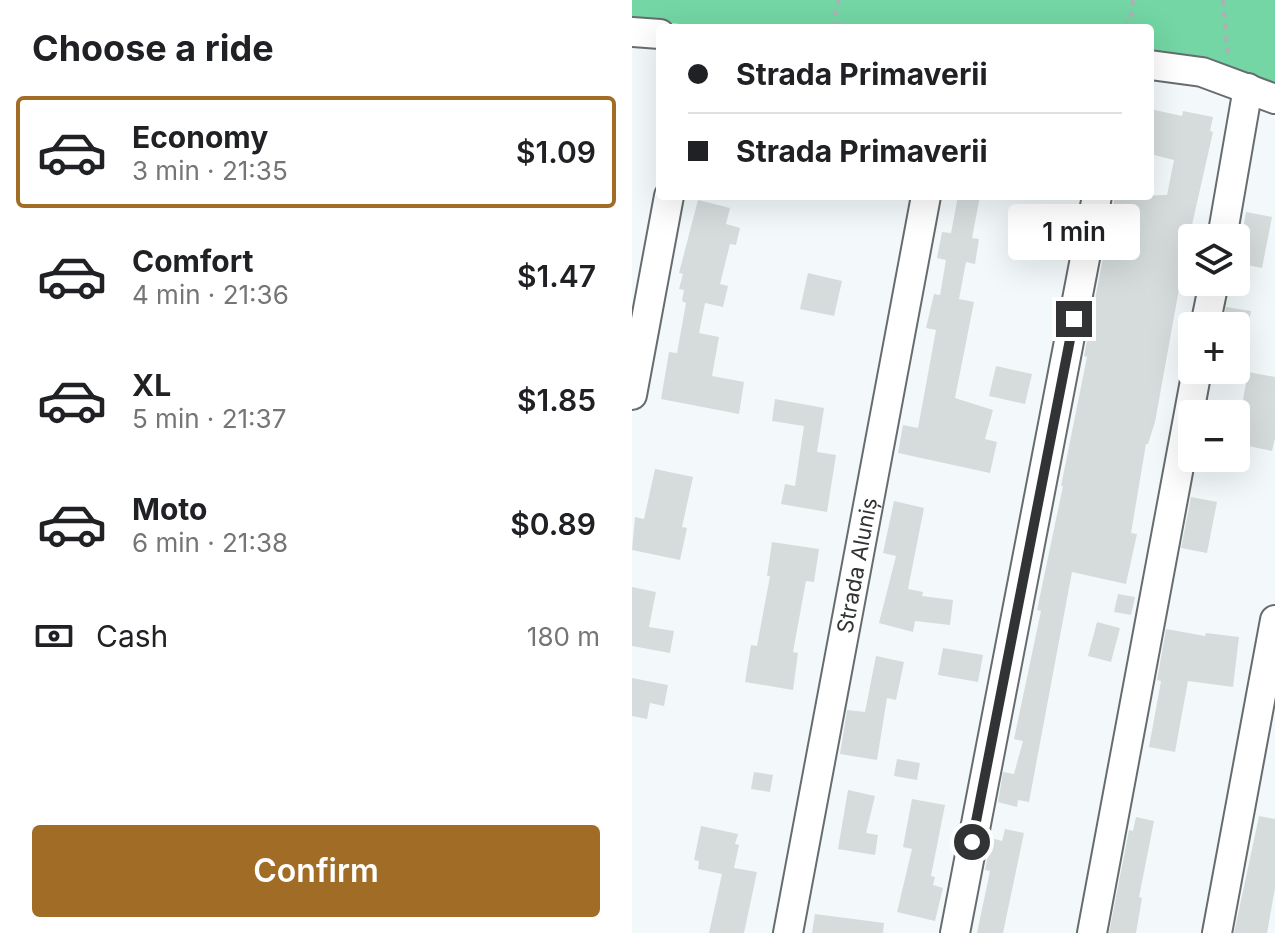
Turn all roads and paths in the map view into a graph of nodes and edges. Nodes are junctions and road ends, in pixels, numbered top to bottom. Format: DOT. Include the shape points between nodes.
graph roads {
  1 [pos="839,0"];
  2 [pos="1133,0"];
  3 [pos="1223,0"];
  4 [pos="835,24"];
  5 [pos="1127,24"];
  6 [pos="632,32"];
  7 [pos="656,34"];
  8 [pos="1154,66"];
  9 [pos="1239,84"];
  10 [pos="1275,99"];
  11 [pos="668,200"];
  12 [pos="925,200"];
  13 [pos="1096,200"];
  14 [pos="1224,224"];
  15 [pos="1194,384"];
  16 [pos="632,395"];
  17 [pos="1275,620"];
  18 [pos="788,933"];
  19 [pos="955,933"];
  20 [pos="1092,933"];
  21 [pos="1217,933"];
  1 -- 4 [label="path"];
  2 -- 5 [label="path"];
  3 -- 9 [label="path"];
  6 -- 7 [label="street"];
  8 -- 9 [label="street"];
  9 -- 10 [label="street"];
  9 -- 14 [label="street"];
  11 -- 16 [label="street"];
  12 -- 18 [label="street, Strada Aluniș"];
  13 -- 19 [label="street"];
  15 -- 20 [label="street"];
  17 -- 21 [label="street"];
}
